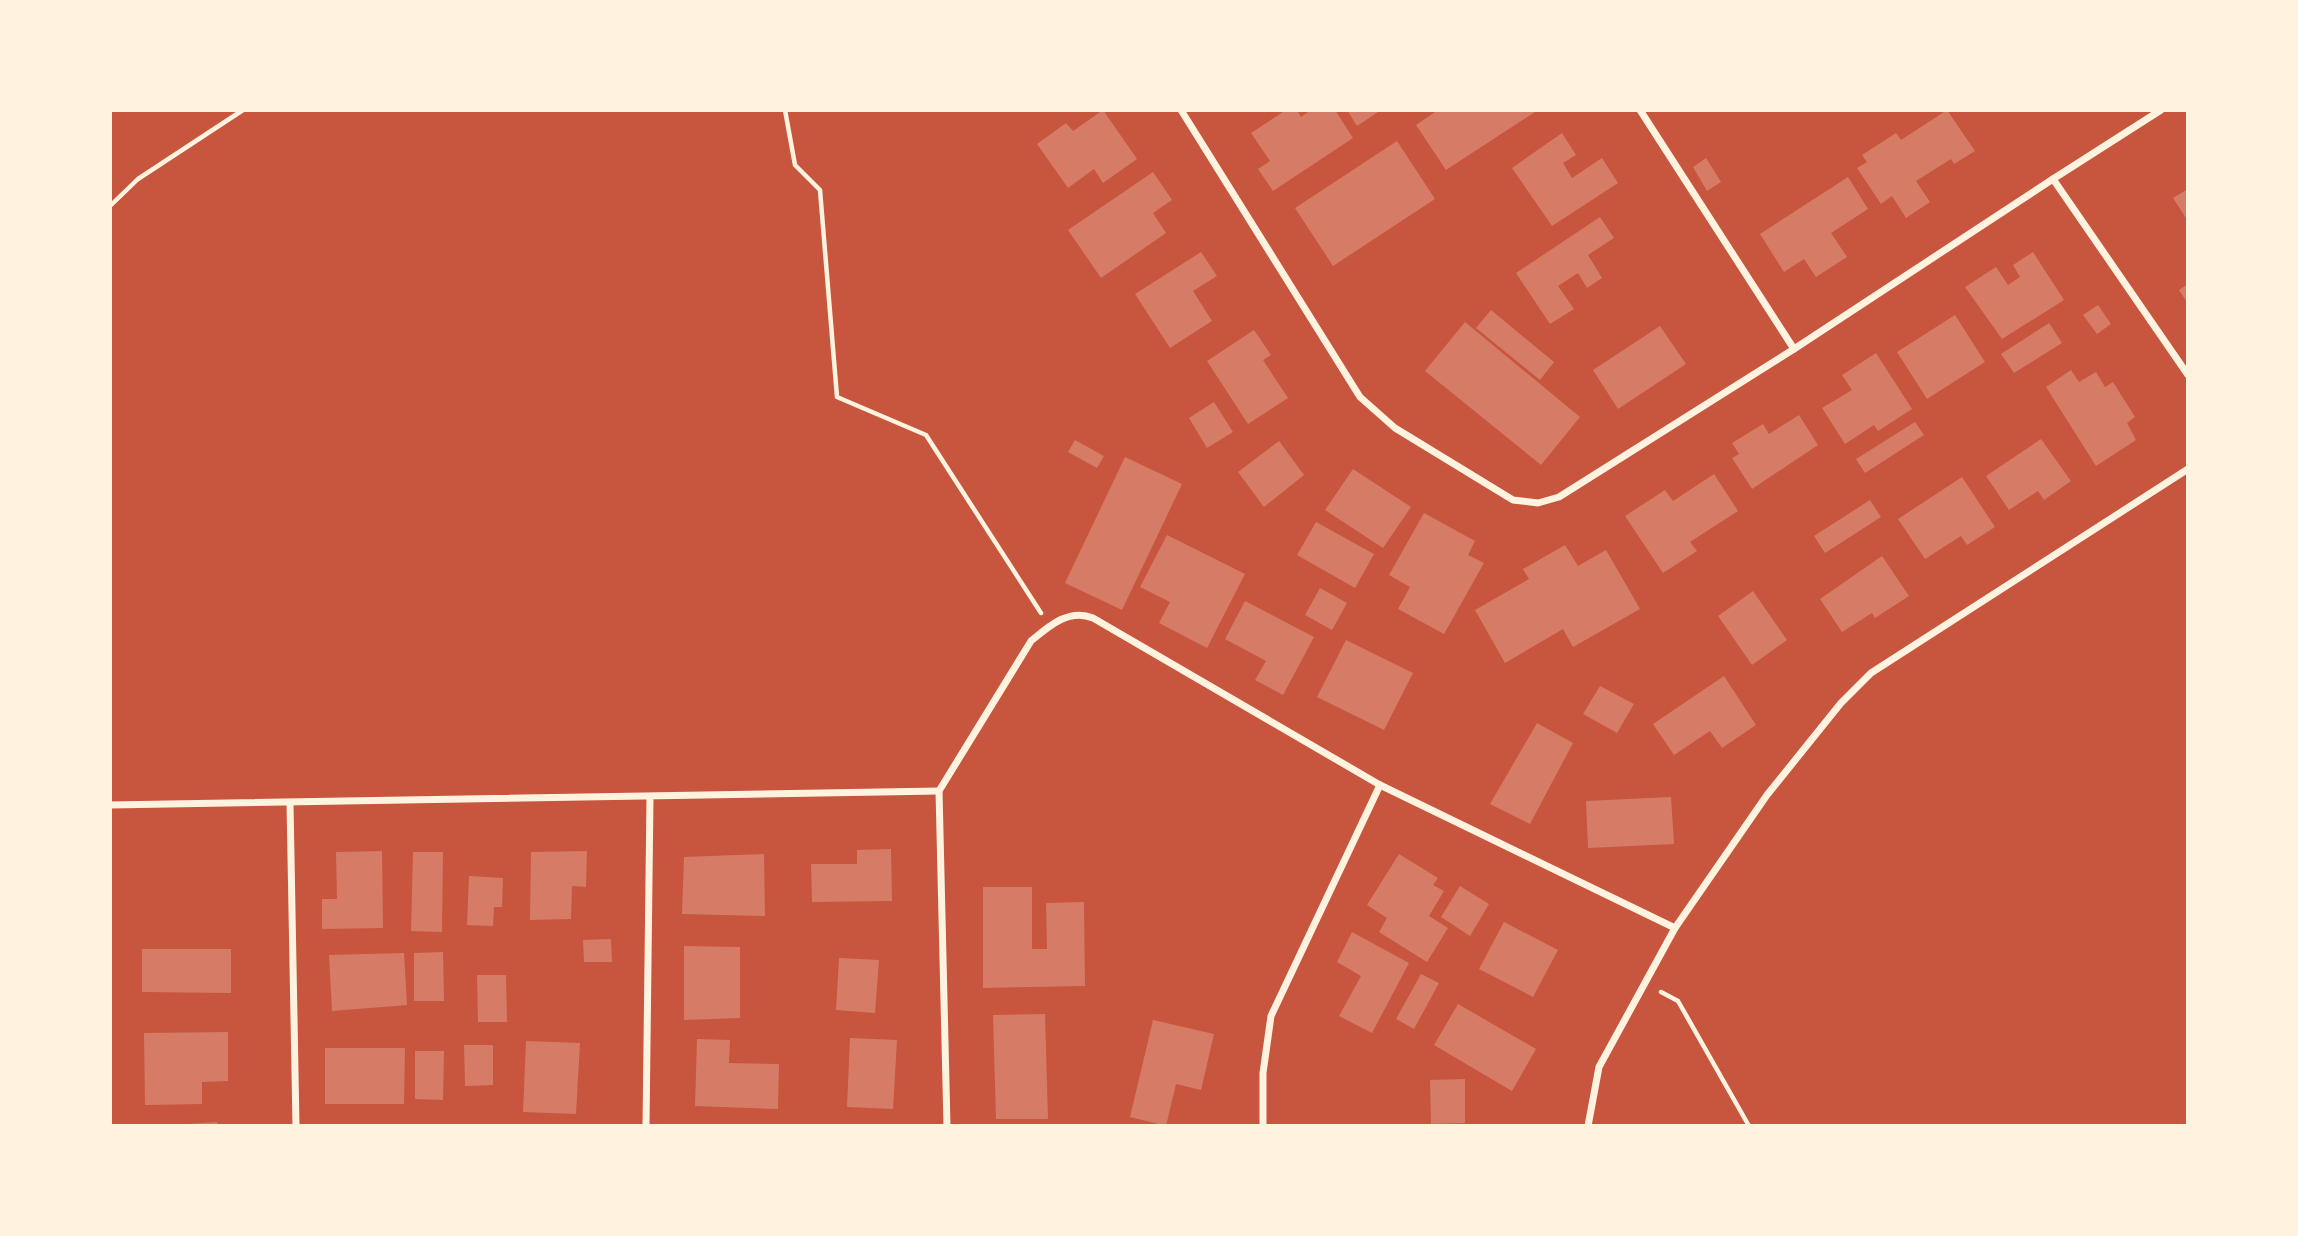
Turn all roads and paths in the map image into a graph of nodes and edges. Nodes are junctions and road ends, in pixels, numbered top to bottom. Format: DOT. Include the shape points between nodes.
graph roads {
  1 [pos="243,110"];
  2 [pos="785,110"];
  3 [pos="1181,110"];
  4 [pos="1640,110"];
  5 [pos="2161,110"];
  6 [pos="2053,179"];
  7 [pos="110,206"];
  8 [pos="1794,349"];
  9 [pos="2188,375"];
  10 [pos="2188,469"];
  11 [pos="1049,626"];
  12 [pos="1380,785"];
  13 [pos="939,791"];
  14 [pos="650,797"];
  15 [pos="290,803"];
  16 [pos="110,805"];
  17 [pos="1675,928"];
  18 [pos="1645,983"];
  19 [pos="296,1126"];
  20 [pos="646,1126"];
  21 [pos="947,1126"];
  22 [pos="1263,1126"];
  23 [pos="1588,1126"];
  24 [pos="1749,1126"];
  1 -- 7 [label="path" via="138,178"];
  2 -- 11 [label="path" via="795,165 820,190 837,397 926,435"];
  3 -- 8 [label="street" via="1360,397 1395,428 1513,500 1538,503 1559,497"];
  4 -- 8 [label="street"];
  5 -- 6 [label="street"];
  6 -- 8 [label="street"];
  6 -- 9 [label="street"];
  10 -- 17 [label="street" via="1871,673 1767,795"];
  11 -- 12 [label="street" via="1067,616 1093,618"];
  11 -- 13 [label="street" via="1031,641"];
  12 -- 17 [label="street"];
  12 -- 22 [label="street" via="1271,1016 1263,1073"];
  13 -- 14 [label="street"];
  13 -- 21 [label="street"];
  14 -- 15 [label="street"];
  14 -- 20 [label="street"];
  15 -- 16 [label="street"];
  15 -- 19 [label="street"];
  17 -- 18 [label="street"];
  18 -- 23 [label="street" via="1599,1067"];
  18 -- 24 [label="path" via="1678,1001"];
}
